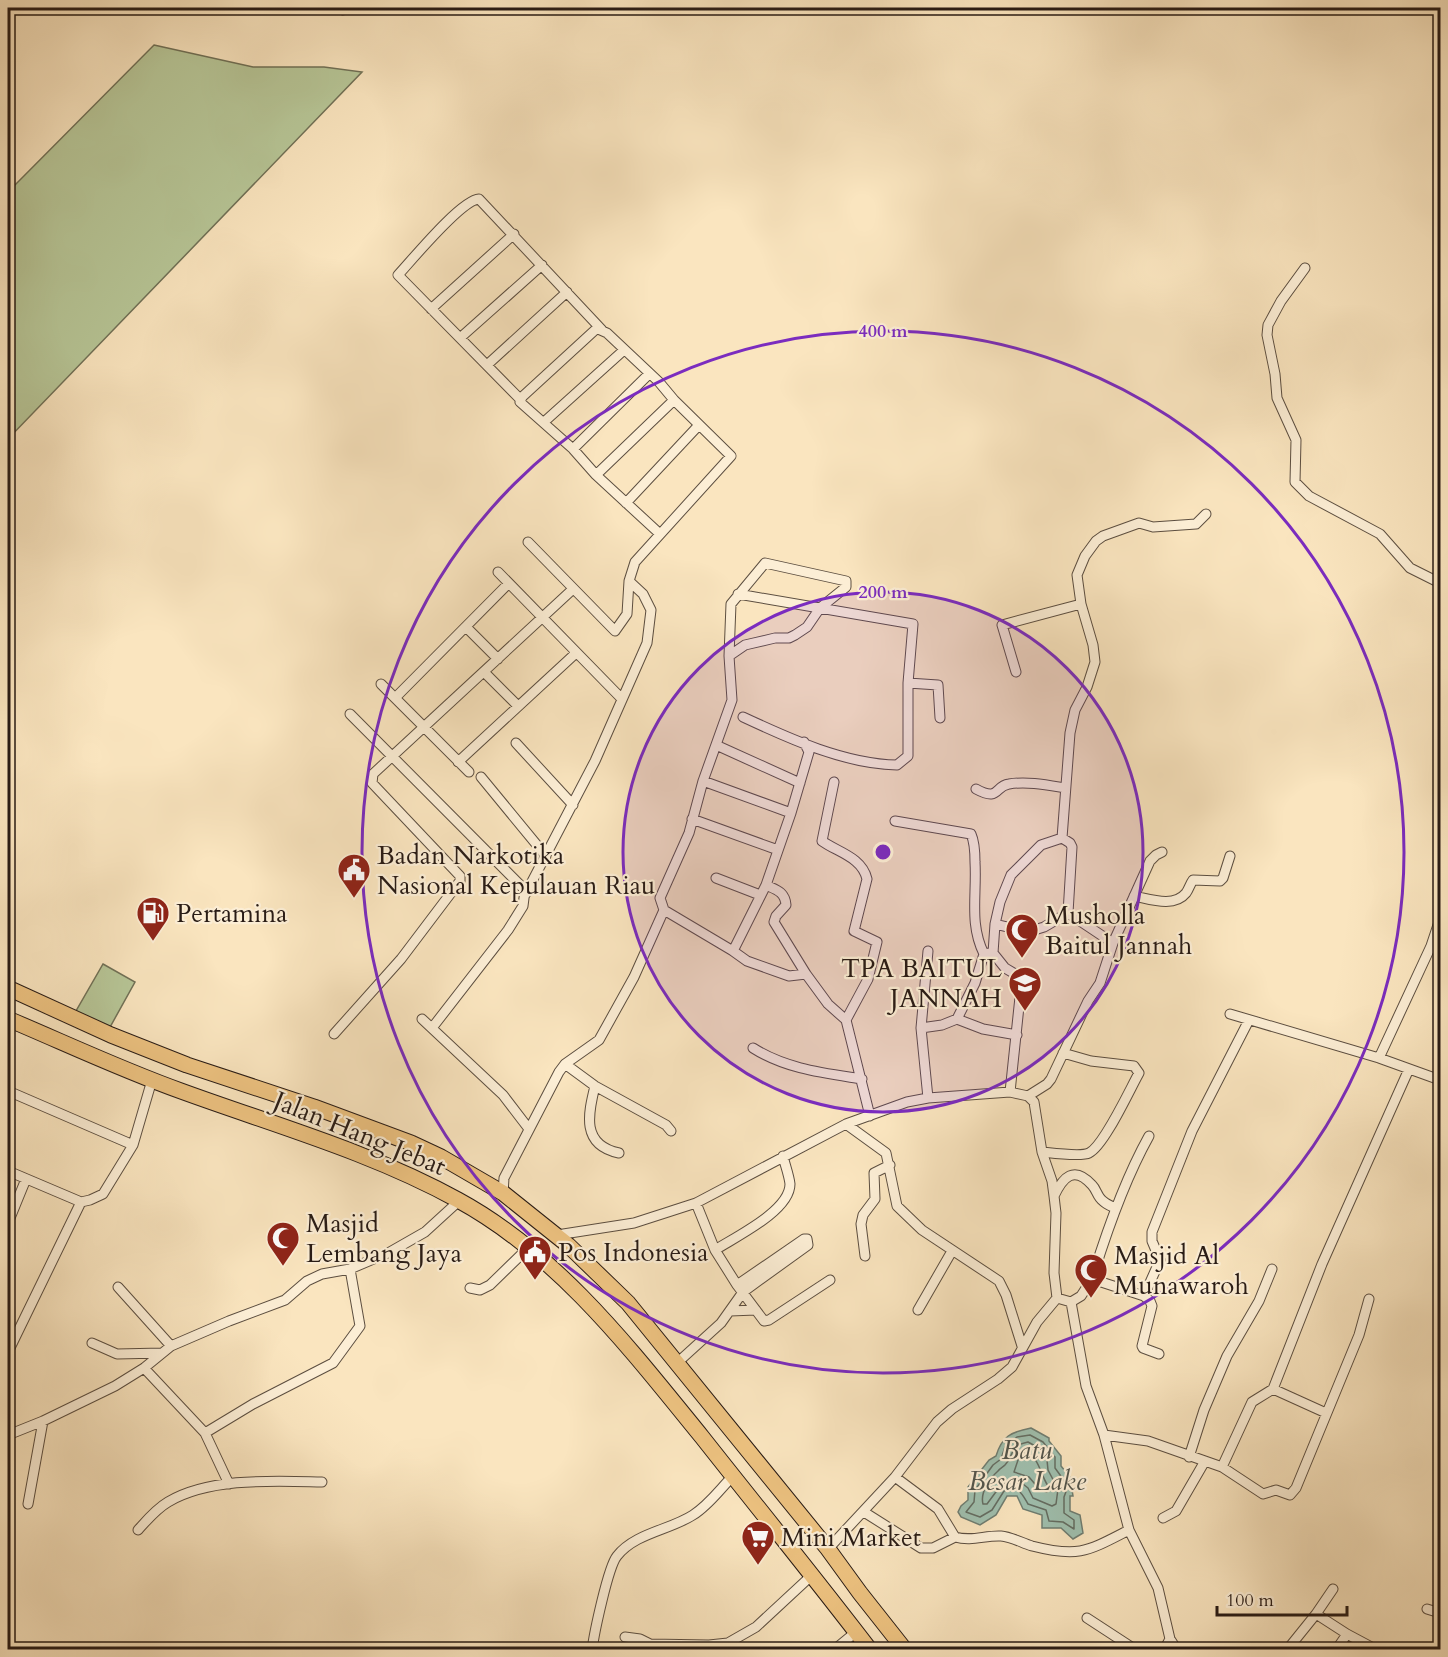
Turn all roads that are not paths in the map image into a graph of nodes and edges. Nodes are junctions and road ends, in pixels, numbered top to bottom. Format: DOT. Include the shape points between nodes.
graph roads {
  1 [pos="340,8"];
  2 [pos="348,8"];
  3 [pos="514,234"];
  4 [pos="542,265"];
  5 [pos="1305,268"];
  6 [pos="567,292"];
  7 [pos="431,309"];
  8 [pos="602,330"];
  9 [pos="460,338"];
  10 [pos="624,350"];
  11 [pos="487,365"];
  12 [pos="650,374"];
  13 [pos="520,399"];
  14 [pos="674,400"];
  15 [pos="544,422"];
  16 [pos="699,425"];
  17 [pos="573,449"];
  18 [pos="596,475"];
  19 [pos="626,503"];
  20 [pos="1206,513"];
  21 [pos="660,534"];
  22 [pos="528,542"];
  23 [pos="498,572"];
  24 [pos="628,582"];
  25 [pos="1440,583"];
  26 [pos="508,584"];
  27 [pos="573,589"];
  28 [pos="738,594"];
  29 [pos="1081,604"];
  30 [pos="820,608"];
  31 [pos="542,618"];
  32 [pos="466,627"];
  33 [pos="576,653"];
  34 [pos="729,656"];
  35 [pos="498,659"];
  36 [pos="484,672"];
  37 [pos="1016,672"];
  38 [pos="908,683"];
  39 [pos="381,684"];
  40 [pos="395,698"];
  41 [pos="622,699"];
  42 [pos="518,706"];
  43 [pos="350,714"];
  44 [pos="742,717"];
  45 [pos="940,718"];
  46 [pos="424,728"];
  47 [pos="804,742"];
  48 [pos="516,743"];
  49 [pos="716,745"];
  50 [pos="392,755"];
  51 [pos="458,762"];
  52 [pos="469,772"];
  53 [pos="481,777"];
  54 [pos="703,781"];
  55 [pos="834,782"];
  56 [pos="801,783"];
  57 [pos="1065,788"];
  58 [pos="976,789"];
  59 [pos="573,805"];
  60 [pos="791,813"];
  61 [pos="693,819"];
  62 [pos="896,821"];
  63 [pos="1062,838"];
  64 [pos="778,850"];
  65 [pos="1162,852"];
  66 [pos="546,856"];
  67 [pos="1230,856"];
  68 [pos="716,878"];
  69 [pos="766,885"];
  70 [pos="525,895"];
  71 [pos="760,895"];
  72 [pos="1134,896"];
  73 [pos="664,910"];
  74 [pos="1068,913"];
  75 [pos="1440,919"];
  76 [pos="995,924"];
  77 [pos="1028,932"];
  78 [pos="1113,943"];
  79 [pos="1023,946"];
  80 [pos="733,951"];
  81 [pos="928,951"];
  82 [pos="988,954"];
  83 [pos="806,974"];
  84 [pos="8,988"];
  85 [pos="1230,1014"];
  86 [pos="8,1019"];
  87 [pos="422,1019"];
  88 [pos="957,1019"];
  89 [pos="846,1020"];
  90 [pos="1249,1020"];
  91 [pos="432,1028"];
  92 [pos="921,1028"];
  93 [pos="334,1034"];
  94 [pos="1017,1035"];
  95 [pos="753,1048"];
  96 [pos="1063,1053"];
  97 [pos="1379,1059"];
  98 [pos="565,1064"];
  99 [pos="1409,1069"];
  100 [pos="862,1079"];
  101 [pos="152,1080"];
  102 [pos="1440,1080"];
  103 [pos="595,1086"];
  104 [pos="8,1091"];
  105 [pos="1010,1092"];
  106 [pos="1028,1096"];
  107 [pos="928,1098"];
  108 [pos="870,1116"];
  109 [pos="846,1124"];
  110 [pos="529,1129"];
  111 [pos="671,1131"];
  112 [pos="384,1134"];
  113 [pos="1149,1136"];
  114 [pos="132,1145"];
  115 [pos="619,1152"];
  116 [pos="1042,1152"];
  117 [pos="783,1156"];
  118 [pos="374,1159"];
  119 [pos="890,1165"];
  120 [pos="8,1171"];
  121 [pos="26,1179"];
  122 [pos="503,1193"];
  123 [pos="1054,1196"];
  124 [pos="460,1200"];
  125 [pos="81,1202"];
  126 [pos="696,1203"];
  127 [pos="1115,1208"];
  128 [pos="8,1223"];
  129 [pos="557,1236"];
  130 [pos="528,1248"];
  131 [pos="715,1250"];
  132 [pos="952,1251"];
  133 [pos="865,1256"];
  134 [pos="350,1269"];
  135 [pos="1272,1269"];
  136 [pos="1092,1279"];
  137 [pos="830,1280"];
  138 [pos="118,1287"];
  139 [pos="470,1288"];
  140 [pos="740,1288"];
  141 [pos="1144,1296"];
  142 [pos="1057,1298"];
  143 [pos="1369,1299"];
  144 [pos="1071,1302"];
  145 [pos="756,1310"];
  146 [pos="918,1310"];
  147 [pos="730,1311"];
  148 [pos="92,1344"];
  149 [pos="171,1346"];
  150 [pos="1022,1346"];
  151 [pos="8,1352"];
  152 [pos="162,1353"];
  153 [pos="1159,1354"];
  154 [pos="677,1363"];
  155 [pos="144,1368"];
  156 [pos="1273,1389"];
  157 [pos="1326,1413"];
  158 [pos="43,1421"];
  159 [pos="205,1433"];
  160 [pos="8,1435"];
  161 [pos="1104,1435"];
  162 [pos="1189,1457"];
  163 [pos="1205,1461"];
  164 [pos="1222,1467"];
  165 [pos="733,1476"];
  166 [pos="895,1477"];
  167 [pos="322,1482"];
  168 [pos="229,1484"];
  169 [pos="28,1503"];
  170 [pos="864,1512"];
  171 [pos="1163,1518"];
  172 [pos="138,1530"];
  173 [pos="1129,1530"];
  174 [pos="955,1537"];
  175 [pos="828,1549"];
  176 [pos="811,1576"];
  177 [pos="1333,1589"];
  178 [pos="1427,1609"];
  179 [pos="1440,1613"];
  180 [pos="1316,1614"];
  181 [pos="1087,1618"];
  182 [pos="856,1632"];
  183 [pos="1347,1634"];
  184 [pos="625,1637"];
  185 [pos="1170,1639"];
  186 [pos="729,1646"];
  187 [pos="592,1650"];
  188 [pos="834,1650"];
  189 [pos="870,1650"];
  190 [pos="905,1650"];
  191 [pos="1136,1650"];
  192 [pos="1164,1650"];
  193 [pos="1177,1650"];
  194 [pos="1287,1650"];
  195 [pos="1336,1650"];
  196 [pos="1377,1650"];
  1 -- 2 [label="street"];
  3 -- 4 [label="street"];
  3 -- 7 [label="street"];
  3 -- 7 [label="street" via="479,199 452,216 398,275"];
  4 -- 6 [label="street"];
  4 -- 9 [label="street"];
  5 -- 25 [label="street" via="1281,301 1268,325 1267,336 1277,398 1296,440 1295,482 1309,496 1380,534 1410,568"];
  6 -- 8 [label="street"];
  6 -- 11 [label="street"];
  7 -- 9 [label="street"];
  8 -- 10 [label="street"];
  8 -- 13 [label="street" via="595,330"];
  9 -- 11 [label="street"];
  10 -- 12 [label="street"];
  10 -- 15 [label="street"];
  11 -- 13 [label="street"];
  12 -- 14 [label="street"];
  12 -- 17 [label="street"];
  13 -- 15 [label="street"];
  14 -- 16 [label="street"];
  14 -- 18 [label="street"];
  15 -- 17 [label="street"];
  16 -- 19 [label="street"];
  16 -- 21 [label="street" via="731,456"];
  17 -- 18 [label="street"];
  18 -- 19 [label="street"];
  19 -- 21 [label="street"];
  20 -- 29 [label="street" via="1196,524 1153,527 1139,523 1096,541 1077,574"];
  21 -- 24 [label="street" via="635,562"];
  22 -- 27 [label="street"];
  23 -- 26 [label="street"];
  24 -- 27 [label="street" via="627,614 615,631"];
  24 -- 41 [label="street" via="643,594 651,610 647,643"];
  26 -- 31 [label="street"];
  26 -- 32 [label="street"];
  27 -- 31 [label="street"];
  28 -- 30 [label="street"];
  28 -- 30 [label="street" via="766,563 846,581 846,587"];
  28 -- 34 [label="street" via="732,604"];
  29 -- 37 [label="street" via="1002,625"];
  29 -- 57 [label="street" via="1094,645 1095,662 1074,714"];
  30 -- 34 [label="street" via="795,636 745,645"];
  30 -- 38 [label="street" via="913,623"];
  31 -- 33 [label="street"];
  31 -- 35 [label="street"];
  32 -- 35 [label="street"];
  32 -- 40 [label="street"];
  33 -- 41 [label="street"];
  33 -- 42 [label="street"];
  34 -- 49 [label="street" via="732,700"];
  35 -- 36 [label="street"];
  36 -- 42 [label="street"];
  36 -- 46 [label="street"];
  38 -- 45 [label="street" via="938,686"];
  38 -- 47 [label="street" via="909,756 897,765 842,757"];
  39 -- 40 [label="street"];
  40 -- 46 [label="street"];
  41 -- 59 [label="street"];
  42 -- 51 [label="street"];
  43 -- 50 [label="street"];
  44 -- 47 [label="street"];
  46 -- 50 [label="street"];
  46 -- 51 [label="street"];
  47 -- 56 [label="street" via="809,752"];
  48 -- 59 [label="street"];
  49 -- 54 [label="street"];
  49 -- 56 [label="street"];
  50 -- 70 [label="street" via="525,890"];
  50 -- 93 [label="street" via="373,774 372,783 447,860 460,881 401,959"];
  51 -- 52 [label="street"];
  53 -- 66 [label="street"];
  54 -- 60 [label="street"];
  54 -- 61 [label="street"];
  55 -- 89 [label="street" via="822,841 850,856 866,874 854,931 878,942 868,979"];
  56 -- 60 [label="street"];
  57 -- 58 [label="street" via="1009,783 993,794"];
  57 -- 63 [label="street"];
  59 -- 66 [label="street"];
  60 -- 64 [label="street"];
  61 -- 64 [label="street"];
  61 -- 73 [label="street" via="661,893"];
  62 -- 82 [label="street" via="971,834 976,868 975,927 978,941"];
  63 -- 74 [label="street" via="1072,848"];
  63 -- 76 [label="street" via="1041,845 1011,875"];
  64 -- 69 [label="street"];
  65 -- 72 [label="street" via="1152,858"];
  66 -- 70 [label="street"];
  67 -- 72 [label="street" via="1220,881 1193,880 1177,899 1164,902"];
  68 -- 71 [label="street"];
  69 -- 71 [label="street"];
  69 -- 83 [label="street" via="785,898 786,905 774,922"];
  70 -- 91 [label="street" via="523,906 507,930"];
  71 -- 80 [label="street"];
  72 -- 78 [label="street"];
  73 -- 80 [label="street"];
  73 -- 98 [label="street" via="634,977 598,1040"];
  74 -- 77 [label="street"];
  74 -- 78 [label="street"];
  75 -- 97 [label="street"];
  76 -- 77 [label="street"];
  76 -- 82 [label="street"];
  77 -- 79 [label="street"];
  78 -- 96 [label="street" via="1100,983"];
  80 -- 83 [label="street" via="747,961 789,976"];
  81 -- 92 [label="street"];
  82 -- 88 [label="street"];
  82 -- 94 [label="street" via="1022,978"];
  83 -- 89 [label="street" via="828,1004"];
  84 -- 112 [label="highway" via="188,1065"];
  85 -- 90 [label="street"];
  86 -- 101 [label="highway, Jalan Hang Jebat"];
  87 -- 91 [label="street"];
  88 -- 92 [label="street" via="942,1026"];
  88 -- 94 [label="street"];
  89 -- 100 [label="street"];
  90 -- 97 [label="street"];
  90 -- 141 [label="street" via="1192,1131 1152,1232 1160,1260"];
  91 -- 110 [label="street" via="503,1095"];
  92 -- 107 [label="street"];
  94 -- 105 [label="street"];
  95 -- 100 [label="street" via="788,1065"];
  96 -- 106 [label="street" via="1047,1084"];
  96 -- 116 [label="street" via="1134,1066 1139,1073 1104,1136 1090,1152"];
  97 -- 99 [label="street"];
  98 -- 103 [label="street"];
  98 -- 110 [label="street"];
  99 -- 102 [label="street"];
  99 -- 156 [label="street" via="1327,1254"];
  100 -- 108 [label="street"];
  101 -- 114 [label="street"];
  101 -- 118 [label="highway, Jalan Hang Jebat"];
  103 -- 111 [label="street"];
  103 -- 115 [label="street" via="588,1123 599,1144"];
  104 -- 114 [label="street"];
  105 -- 106 [label="street"];
  105 -- 107 [label="street"];
  106 -- 116 [label="street" via="1034,1102"];
  107 -- 108 [label="street"];
  108 -- 109 [label="street"];
  109 -- 117 [label="street"];
  109 -- 119 [label="street" via="884,1151"];
  110 -- 122 [label="street" via="504,1178"];
  112 -- 118 [label="highway"];
  112 -- 122 [label="highway" via="441,1157"];
  113 -- 127 [label="street"];
  114 -- 125 [label="street" via="102,1194"];
  116 -- 123 [label="street"];
  117 -- 126 [label="street"];
  117 -- 131 [label="street" via="790,1182 788,1192 772,1214"];
  118 -- 124 [label="highway, Jalan Hang Jebat"];
  119 -- 132 [label="street" via="897,1206"];
  119 -- 133 [label="street" via="874,1173 875,1199 861,1224"];
  120 -- 121 [label="street"];
  121 -- 125 [label="street"];
  121 -- 128 [label="street"];
  122 -- 129 [label="highway"];
  123 -- 127 [label="street" via="1062,1180 1076,1175"];
  123 -- 142 [label="street"];
  124 -- 130 [label="highway, Jalan Hang Jebat"];
  124 -- 134 [label="street" via="425,1232"];
  125 -- 151 [label="street"];
  126 -- 129 [label="street" via="634,1223"];
  126 -- 131 [label="street"];
  127 -- 136 [label="street"];
  129 -- 154 [label="highway" via="628,1303"];
  130 -- 139 [label="street" via="490,1285 480,1290"];
  130 -- 165 [label="highway, Jalan Hang Jebat" via="615,1333"];
  131 -- 140 [label="street"];
  132 -- 146 [label="street"];
  132 -- 150 [label="street" via="1002,1285"];
  134 -- 149 [label="street" via="322,1274 285,1300"];
  134 -- 159 [label="street" via="360,1326 337,1359"];
  135 -- 162 [label="street" via="1259,1301 1227,1356"];
  136 -- 141 [label="street"];
  136 -- 144 [label="street" via="1081,1296"];
  137 -- 145 [label="street" via="769,1320 764,1321"];
  138 -- 149 [label="street"];
  140 -- 140 [label="street" via="804,1239 807,1239 808,1245"];
  140 -- 145 [label="street"];
  140 -- 147 [label="street"];
  141 -- 153 [label="street" via="1152,1306 1142,1346"];
  142 -- 144 [label="street"];
  142 -- 150 [label="street"];
  143 -- 157 [label="street" via="1359,1335"];
  144 -- 161 [label="street" via="1086,1386"];
  145 -- 147 [label="street"];
  147 -- 154 [label="street"];
  148 -- 152 [label="street" via="117,1354"];
  149 -- 152 [label="street"];
  150 -- 166 [label="street" via="1012,1367 937,1422"];
  152 -- 155 [label="street"];
  154 -- 175 [label="highway"];
  155 -- 158 [label="street"];
  155 -- 159 [label="street"];
  156 -- 157 [label="street"];
  156 -- 164 [label="street" via="1252,1402"];
  157 -- 164 [label="street" via="1290,1495 1276,1490 1263,1494"];
  158 -- 160 [label="street"];
  158 -- 169 [label="street"];
  159 -- 168 [label="street"];
  161 -- 162 [label="street" via="1148,1441"];
  161 -- 173 [label="street"];
  162 -- 163 [label="street"];
  163 -- 164 [label="street"];
  163 -- 171 [label="street" via="1176,1511"];
  165 -- 176 [label="highway, Jalan Hang Jebat"];
  165 -- 187 [label="street" via="692,1515 643,1536 619,1554 611,1567"];
  166 -- 170 [label="street"];
  166 -- 174 [label="street" via="938,1509"];
  167 -- 168 [label="street"];
  168 -- 172 [label="street" via="189,1492 168,1502"];
  170 -- 174 [label="street" via="921,1548 933,1548"];
  170 -- 175 [label="street"];
  173 -- 174 [label="street" via="1078,1552 1045,1549 1000,1536 973,1540"];
  173 -- 185 [label="street" via="1154,1576"];
  175 -- 190 [label="highway"];
  176 -- 182 [label="highway, Jalan Hang Jebat"];
  176 -- 186 [label="street" via="756,1627"];
  177 -- 180 [label="street"];
  178 -- 179 [label="street"];
  180 -- 183 [label="street"];
  180 -- 194 [label="street"];
  181 -- 191 [label="street"];
  182 -- 188 [label="street"];
  182 -- 189 [label="highway, Jalan Hang Jebat"];
  183 -- 195 [label="street"];
  183 -- 196 [label="street"];
  184 -- 186 [label="street" via="650,1644"];
  185 -- 192 [label="street"];
  185 -- 193 [label="street"];
}
